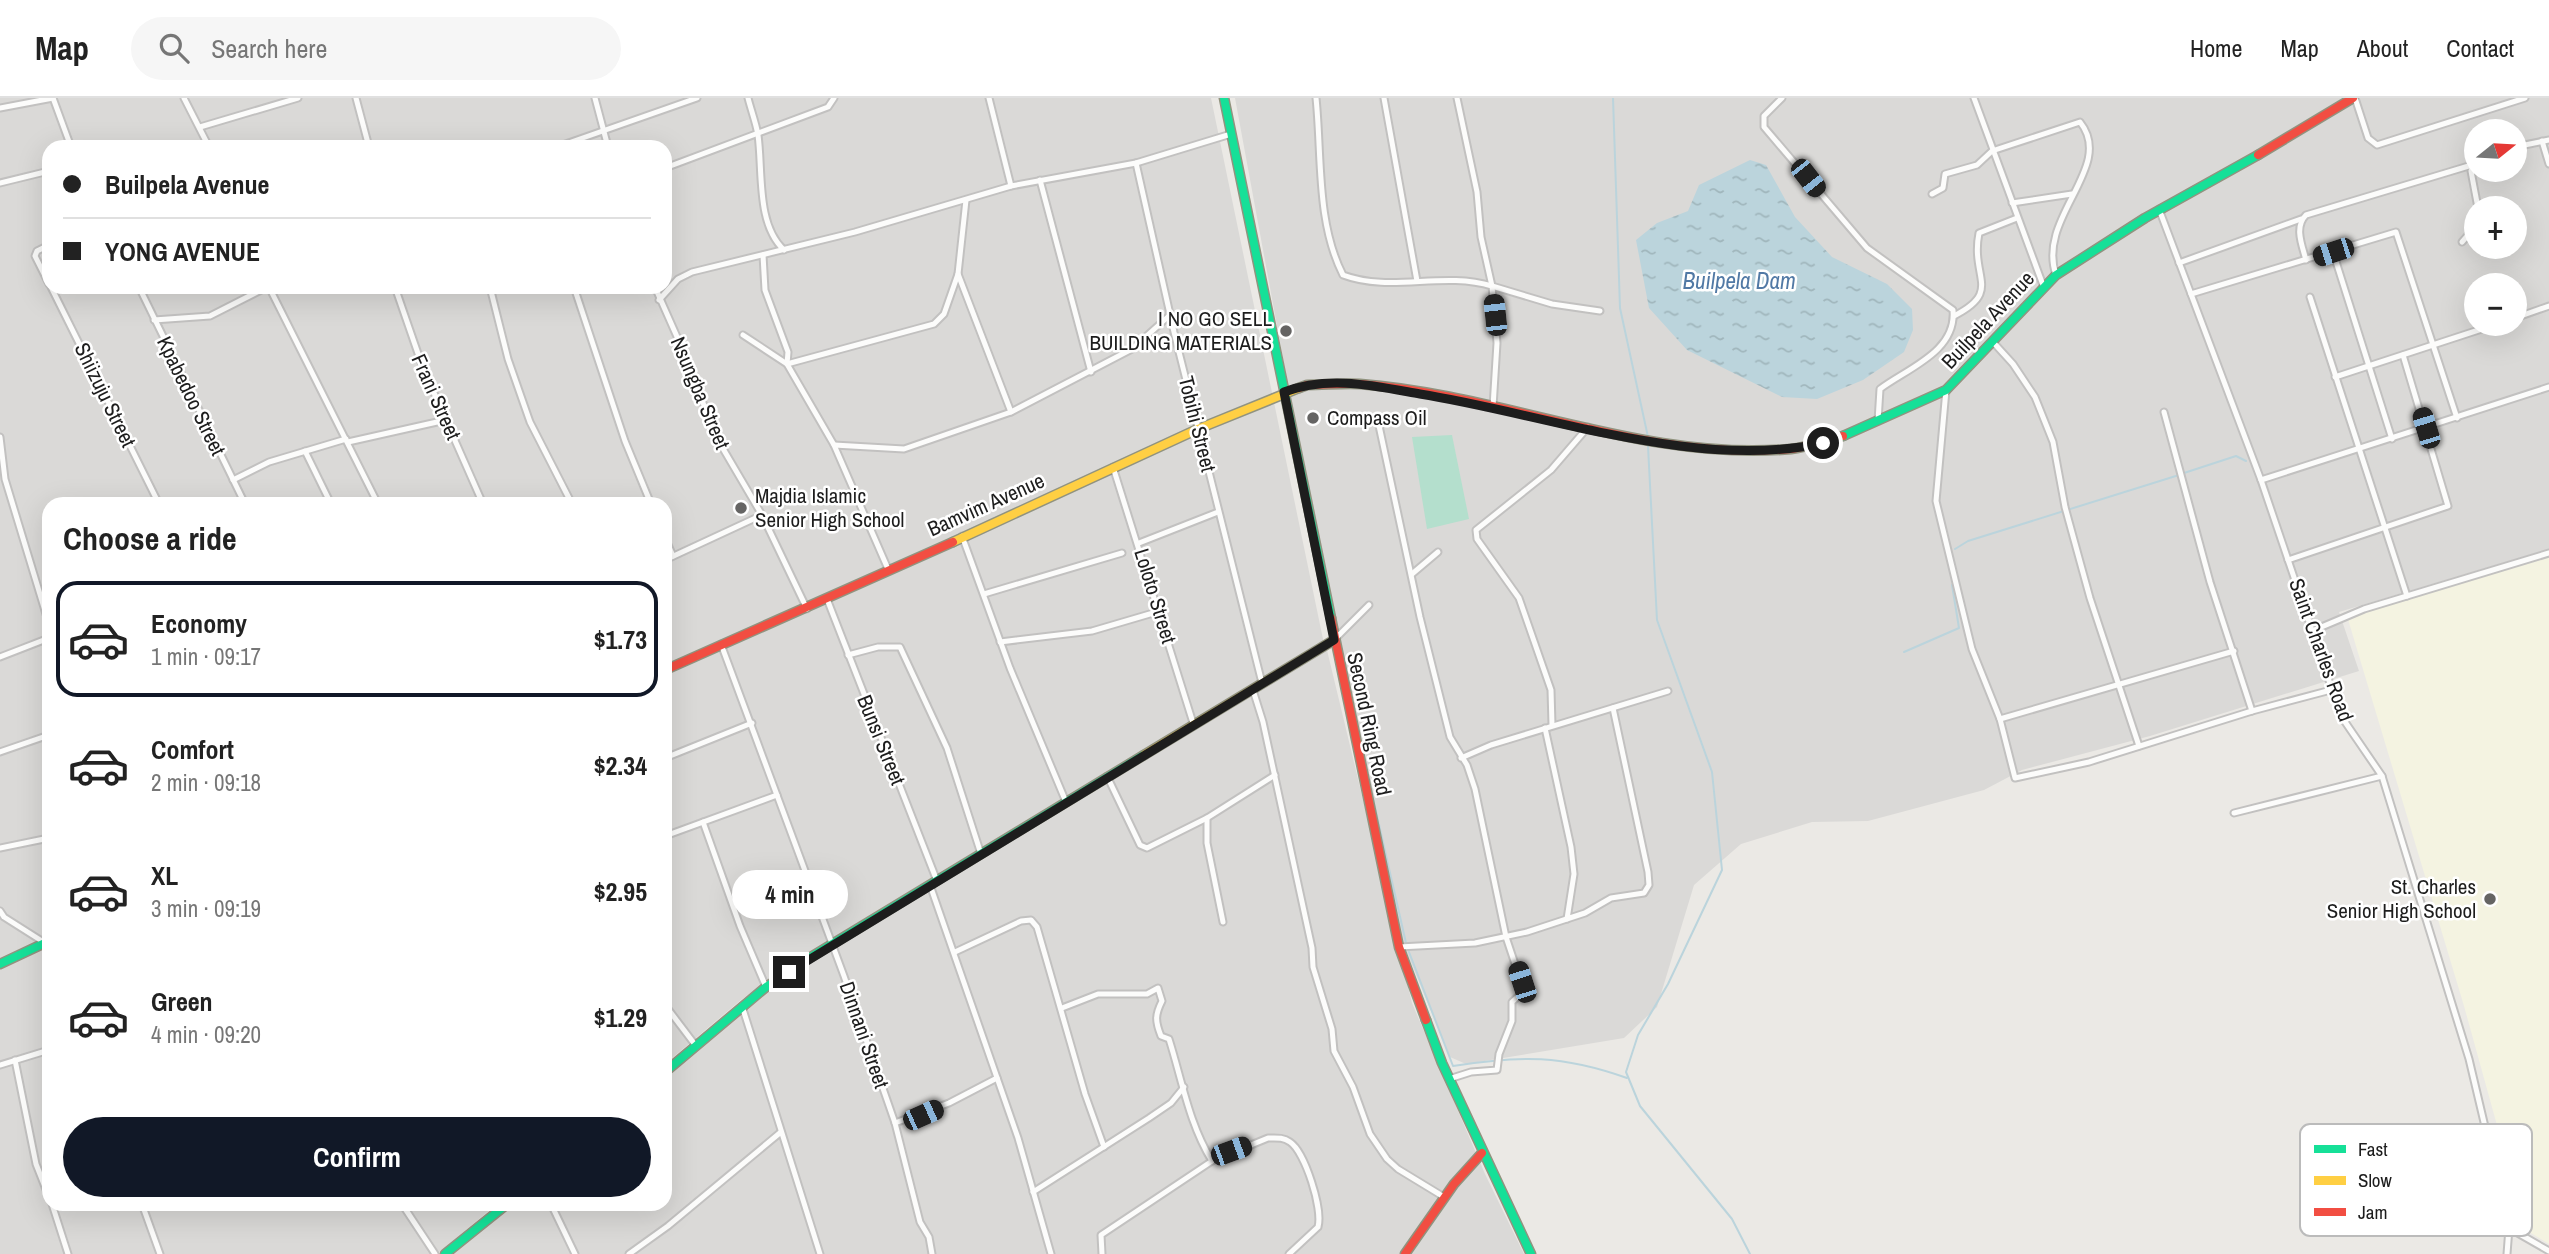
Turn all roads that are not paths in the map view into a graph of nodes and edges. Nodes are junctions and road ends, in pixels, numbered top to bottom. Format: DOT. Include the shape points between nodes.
graph roads {
  1 [pos="53,98"];
  2 [pos="184,98"];
  3 [pos="298,98"];
  4 [pos="356,98"];
  5 [pos="595,98"];
  6 [pos="697,98"];
  7 [pos="748,98"];
  8 [pos="834,98"];
  9 [pos="989,98"];
  10 [pos="1224,98"];
  11 [pos="1316,98"];
  12 [pos="1384,98"];
  13 [pos="1457,98"];
  14 [pos="1782,98"];
  15 [pos="1974,98"];
  16 [pos="2354,98"];
  17 [pos="2525,98"];
  18 [pos="0,108"];
  19 [pos="200,127"];
  20 [pos="603,132"];
  21 [pos="757,133"];
  22 [pos="1231,134"];
  23 [pos="68,140"];
  24 [pos="206,140"];
  25 [pos="367,140"];
  26 [pos="578,140"];
  27 [pos="606,140"];
  28 [pos="2549,140"];
  29 [pos="2542,141"];
  30 [pos="2527,144"];
  31 [pos="1992,151"];
  32 [pos="1136,163"];
  33 [pos="2549,164"];
  34 [pos="672,165"];
  35 [pos="2464,167"];
  36 [pos="42,173"];
  37 [pos="1040,180"];
  38 [pos="0,183"];
  39 [pos="1011,187"];
  40 [pos="1932,194"];
  41 [pos="2073,194"];
  42 [pos="966,200"];
  43 [pos="2012,203"];
  44 [pos="2159,209"];
  45 [pos="2017,219"];
  46 [pos="2302,219"];
  47 [pos="2464,240"];
  48 [pos="2462,242"];
  49 [pos="42,248"];
  50 [pos="784,250"];
  51 [pos="2333,252"];
  52 [pos="763,255"];
  53 [pos="2306,260"];
  54 [pos="2179,263"];
  55 [pos="42,271"];
  56 [pos="958,274"];
  57 [pos="2056,275"];
  58 [pos="1418,281"];
  59 [pos="2043,285"];
  60 [pos="1492,286"];
  61 [pos="672,287"];
  62 [pos="54,294"];
  63 [pos="142,294"];
  64 [pos="254,294"];
  65 [pos="272,294"];
  66 [pos="397,294"];
  67 [pos="492,294"];
  68 [pos="576,294"];
  69 [pos="657,294"];
  70 [pos="665,294"];
  71 [pos="2191,294"];
  72 [pos="2310,297"];
  73 [pos="659,300"];
  74 [pos="2549,306"];
  75 [pos="1600,311"];
  76 [pos="2527,314"];
  77 [pos="1170,316"];
  78 [pos="1954,316"];
  79 [pos="154,320"];
  80 [pos="743,335"];
  81 [pos="2464,336"];
  82 [pos="1993,342"];
  83 [pos="2434,346"];
  84 [pos="2403,355"];
  85 [pos="787,364"];
  86 [pos="2369,366"];
  87 [pos="1091,372"];
  88 [pos="2335,377"];
  89 [pos="2549,387"];
  90 [pos="1946,390"];
  91 [pos="1284,392"];
  92 [pos="1493,407"];
  93 [pos="1011,412"];
  94 [pos="2164,412"];
  95 [pos="2457,418"];
  96 [pos="446,420"];
  97 [pos="1378,421"];
  98 [pos="1878,423"];
  99 [pos="1588,427"];
  100 [pos="2426,428"];
  101 [pos="1198,429"];
  102 [pos="0,437"];
  103 [pos="2392,439"];
  104 [pos="347,440"];
  105 [pos="834,445"];
  106 [pos="2358,450"];
  107 [pos="305,451"];
  108 [pos="1113,467"];
  109 [pos="233,480"];
  110 [pos="2261,480"];
  111 [pos="156,497"];
  112 [pos="242,497"];
  113 [pos="328,497"];
  114 [pos="375,497"];
  115 [pos="480,497"];
  116 [pos="568,497"];
  117 [pos="648,497"];
  118 [pos="1218,512"];
  119 [pos="762,515"];
  120 [pos="2384,527"];
  121 [pos="962,536"];
  122 [pos="1139,543"];
  123 [pos="1438,552"];
  124 [pos="1122,553"];
  125 [pos="2549,553"];
  126 [pos="673,556"];
  127 [pos="2288,560"];
  128 [pos="888,569"];
  129 [pos="1412,574"];
  130 [pos="984,594"];
  131 [pos="2407,596"];
  132 [pos="827,599"];
  133 [pos="42,601"];
  134 [pos="1369,605"];
  135 [pos="807,609"];
  136 [pos="1160,611"];
  137 [pos="2312,631"];
  138 [pos="1334,640"];
  139 [pos="42,641"];
  140 [pos="1000,642"];
  141 [pos="721,644"];
  142 [pos="2234,651"];
  143 [pos="848,655"];
  144 [pos="0,657"];
  145 [pos="672,667"];
  146 [pos="1262,683"];
  147 [pos="2118,684"];
  148 [pos="1253,690"];
  149 [pos="2331,690"];
  150 [pos="1668,691"];
  151 [pos="1613,708"];
  152 [pos="2252,711"];
  153 [pos="2000,719"];
  154 [pos="752,723"];
  155 [pos="1194,726"];
  156 [pos="1552,726"];
  157 [pos="1545,728"];
  158 [pos="42,737"];
  159 [pos="2139,746"];
  160 [pos="0,752"];
  161 [pos="672,755"];
  162 [pos="1461,758"];
  163 [pos="1275,775"];
  164 [pos="1107,776"];
  165 [pos="2382,776"];
  166 [pos="778,795"];
  167 [pos="1066,802"];
  168 [pos="2234,813"];
  169 [pos="1206,818"];
  170 [pos="703,822"];
  171 [pos="672,833"];
  172 [pos="42,839"];
  173 [pos="0,848"];
  174 [pos="981,854"];
  175 [pos="933,883"];
  176 [pos="0,911"];
  177 [pos="1567,919"];
  178 [pos="1223,922"];
  179 [pos="1506,937"];
  180 [pos="42,939"];
  181 [pos="42,944"];
  182 [pos="832,944"];
  183 [pos="1399,947"];
  184 [pos="955,952"];
  185 [pos="0,964"];
  186 [pos="766,987"];
  187 [pos="742,1006"];
  188 [pos="1062,1008"];
  189 [pos="672,1014"];
  190 [pos="696,1046"];
  191 [pos="42,1052"];
  192 [pos="15,1060"];
  193 [pos="0,1065"];
  194 [pos="672,1066"];
  195 [pos="997,1077"];
  196 [pos="1449,1079"];
  197 [pos="1184,1087"];
  198 [pos="895,1123"];
  199 [pos="2484,1124"];
  200 [pos="780,1132"];
  201 [pos="1104,1147"];
  202 [pos="1482,1153"];
  203 [pos="1212,1161"];
  204 [pos="42,1179"];
  205 [pos="1033,1192"];
  206 [pos="1444,1197"];
  207 [pos="54,1211"];
  208 [pos="145,1211"];
  209 [pos="406,1211"];
  210 [pos="498,1211"];
  211 [pos="554,1211"];
  212 [pos="2508,1236"];
  213 [pos="2523,1236"];
  214 [pos="2549,1251"];
  215 [pos="68,1254"];
  216 [pos="160,1254"];
  217 [pos="435,1254"];
  218 [pos="444,1254"];
  219 [pos="575,1254"];
  220 [pos="629,1254"];
  221 [pos="820,1254"];
  222 [pos="932,1254"];
  223 [pos="1051,1254"];
  224 [pos="1102,1254"];
  225 [pos="1289,1254"];
  226 [pos="1405,1254"];
  227 [pos="1531,1254"];
  228 [pos="2507,1254"];
  1 -- 18 [label="street"];
  1 -- 23 [label="street"];
  2 -- 19 [label="street"];
  3 -- 19 [label="street"];
  4 -- 25 [label="street"];
  5 -- 20 [label="street"];
  6 -- 20 [label="street"];
  7 -- 21 [label="street"];
  8 -- 21 [label="street" via="828,107"];
  9 -- 39 [label="street"];
  10 -- 22 [label="street, Second Ring Road"];
  11 -- 58 [label="street" via="1320,174 1332,244 1343,275 1373,284"];
  12 -- 58 [label="street"];
  13 -- 60 [label="street"];
  14 -- 78 [label="street" via="1764,116 1764,127 1867,247 1949,304"];
  15 -- 31 [label="street"];
  16 -- 17 [label="street" via="2368,138 2377,145"];
  16 -- 44 [label="street, Builpela Avenue"];
  19 -- 24 [label="street"];
  20 -- 26 [label="street"];
  20 -- 27 [label="street"];
  21 -- 34 [label="street"];
  21 -- 50 [label="street" via="762,192 772,236"];
  22 -- 32 [label="street"];
  22 -- 91 [label="street, Second Ring Road"];
  28 -- 29 [label="street"];
  29 -- 30 [label="street"];
  29 -- 33 [label="street"];
  31 -- 40 [label="street" via="1977,165 1945,174 1943,188"];
  31 -- 41 [label="street" via="2080,122 2090,162"];
  31 -- 43 [label="street"];
  32 -- 37 [label="street"];
  32 -- 77 [label="street, Tobihi Street"];
  35 -- 46 [label="street"];
  36 -- 38 [label="street"];
  37 -- 39 [label="street"];
  37 -- 87 [label="street"];
  39 -- 42 [label="street"];
  41 -- 43 [label="street"];
  41 -- 57 [label="street" via="2053,240 2051,261"];
  42 -- 50 [label="street"];
  42 -- 56 [label="street"];
  43 -- 45 [label="street"];
  44 -- 54 [label="street, Saint Charles Road"];
  44 -- 57 [label="street, Builpela Avenue"];
  45 -- 59 [label="street"];
  45 -- 78 [label="street" via="1980,231 1976,252 1980,298"];
  46 -- 53 [label="street" via="2299,230"];
  46 -- 54 [label="street"];
  47 -- 48 [label="street"];
  49 -- 55 [label="street, Shiizuju Street" via="34,256"];
  50 -- 52 [label="street"];
  51 -- 53 [label="street"];
  51 -- 83 [label="street" via="2391,233 2400,235"];
  51 -- 86 [label="street"];
  52 -- 61 [label="street" via="684,275"];
  52 -- 85 [label="street" via="765,290 789,352"];
  53 -- 71 [label="street"];
  54 -- 71 [label="street, Saint Charles Road"];
  56 -- 85 [label="street" via="944,314 934,324"];
  56 -- 93 [label="street"];
  57 -- 59 [label="street, Builpela Avenue"];
  58 -- 60 [label="street" via="1460,279"];
  59 -- 82 [label="street, Builpela Avenue"];
  60 -- 75 [label="street" via="1552,304"];
  60 -- 92 [label="street" via="1497,343"];
  62 -- 111 [label="street, Shiizuju Street"];
  63 -- 79 [label="street, Kpabedoo Street"];
  64 -- 79 [label="street" via="210,316"];
  65 -- 104 [label="street"];
  66 -- 96 [label="street, Frani Street"];
  67 -- 116 [label="street" via="530,422"];
  68 -- 117 [label="street"];
  69 -- 73 [label="street, Nsungba Street"];
  70 -- 73 [label="street"];
  71 -- 110 [label="street, Saint Charles Road"];
  72 -- 88 [label="street"];
  73 -- 119 [label="street, Nsungba Street" via="687,357 715,435"];
  74 -- 76 [label="street"];
  77 -- 87 [label="street" via="1132,349"];
  77 -- 101 [label="street, Tobihi Street"];
  78 -- 98 [label="street" via="1943,342 1925,361 1880,389"];
  79 -- 109 [label="street, Kpabedoo Street"];
  80 -- 85 [label="street"];
  81 -- 83 [label="street"];
  82 -- 90 [label="street, Builpela Avenue"];
  82 -- 147 [label="street" via="2035,397 2053,442 2066,510"];
  83 -- 84 [label="street"];
  83 -- 95 [label="street"];
  84 -- 86 [label="street"];
  84 -- 100 [label="street"];
  85 -- 105 [label="street"];
  86 -- 88 [label="street"];
  86 -- 103 [label="street"];
  87 -- 93 [label="street"];
  88 -- 106 [label="street"];
  89 -- 95 [label="street"];
  90 -- 98 [label="street, Builpela Avenue"];
  90 -- 153 [label="street" via="1936,501 1972,649"];
  91 -- 92 [label="street, Builpela Avenue" via="1346,382"];
  91 -- 101 [label="street, Bamvim Avenue"];
  91 -- 138 [label="street, Second Ring Road"];
  92 -- 99 [label="street, Builpela Avenue"];
  93 -- 105 [label="street" via="904,449"];
  94 -- 142 [label="street" via="2210,582"];
  95 -- 100 [label="street"];
  96 -- 104 [label="street"];
  96 -- 115 [label="street, Frani Street"];
  97 -- 129 [label="street"];
  98 -- 99 [label="street, Builpela Avenue" via="1793,449 1708,449"];
  99 -- 156 [label="street" via="1551,470 1476,530 1477,539 1519,598 1551,690"];
  100 -- 103 [label="street"];
  100 -- 120 [label="street" via="2448,506"];
  101 -- 108 [label="street, Bamvim Avenue"];
  101 -- 118 [label="street, Tobihi Street"];
  102 -- 133 [label="street" via="5,479"];
  103 -- 106 [label="street"];
  104 -- 107 [label="street"];
  104 -- 114 [label="street"];
  105 -- 128 [label="street"];
  106 -- 110 [label="street"];
  106 -- 120 [label="street"];
  107 -- 109 [label="street" via="255,467"];
  107 -- 113 [label="street"];
  108 -- 121 [label="street, Bamvim Avenue"];
  108 -- 122 [label="street, Loloto Street"];
  109 -- 112 [label="street, Kpabedoo Street"];
  110 -- 127 [label="street, Saint Charles Road"];
  118 -- 122 [label="street"];
  118 -- 146 [label="street, Tobihi Street"];
  119 -- 126 [label="street"];
  119 -- 135 [label="street, Nsungba Street"];
  120 -- 127 [label="street"];
  120 -- 131 [label="street"];
  121 -- 128 [label="street, Bamvim Avenue"];
  121 -- 130 [label="street"];
  122 -- 136 [label="street, Loloto Street"];
  123 -- 129 [label="street"];
  124 -- 130 [label="street"];
  125 -- 131 [label="street"];
  127 -- 137 [label="street, Saint Charles Road"];
  128 -- 132 [label="street, Bamvim Avenue"];
  129 -- 162 [label="street" via="1450,737"];
  130 -- 140 [label="street"];
  131 -- 137 [label="street"];
  132 -- 135 [label="street, Bamvim Avenue"];
  132 -- 143 [label="street, Bunsi Street"];
  134 -- 138 [label="street"];
  135 -- 141 [label="street, Bamvim Avenue"];
  136 -- 140 [label="street" via="1092,631"];
  136 -- 155 [label="street, Loloto Street"];
  137 -- 149 [label="street, Saint Charles Road"];
  138 -- 146 [label="street"];
  138 -- 183 [label="street, Second Ring Road"];
  139 -- 144 [label="street"];
  140 -- 167 [label="street"];
  141 -- 145 [label="street, Bamvim Avenue"];
  141 -- 154 [label="street, Dinnani Street"];
  142 -- 147 [label="street"];
  142 -- 152 [label="street"];
  143 -- 174 [label="street" via="900,647 947,748"];
  143 -- 175 [label="street, Bunsi Street"];
  146 -- 148 [label="street"];
  147 -- 153 [label="street"];
  147 -- 159 [label="street"];
  148 -- 155 [label="street"];
  148 -- 163 [label="street"];
  149 -- 152 [label="street"];
  149 -- 165 [label="street, Saint Charles Road" via="2341,716"];
  150 -- 151 [label="street"];
  151 -- 156 [label="street"];
  151 -- 177 [label="street" via="1649,885 1644,892 1611,898"];
  152 -- 159 [label="street"];
  153 -- 159 [label="street" via="2018,779"];
  154 -- 161 [label="street"];
  154 -- 166 [label="street, Dinnani Street"];
  155 -- 164 [label="street"];
  156 -- 157 [label="street"];
  157 -- 162 [label="street"];
  157 -- 177 [label="street" via="1571,847 1574,874"];
  158 -- 160 [label="street"];
  162 -- 179 [label="street" via="1483,821"];
  163 -- 169 [label="street"];
  163 -- 206 [label="street" via="1313,967 1337,1059 1353,1087 1370,1135 1387,1159"];
  164 -- 167 [label="street"];
  164 -- 169 [label="street" via="1143,848"];
  165 -- 168 [label="street"];
  165 -- 199 [label="street, Saint Charles Road" via="2469,1059"];
  166 -- 170 [label="street"];
  166 -- 182 [label="street, Dinnani Street"];
  167 -- 174 [label="street"];
  169 -- 178 [label="street" via="1206,843"];
  170 -- 171 [label="street"];
  170 -- 186 [label="street"];
  172 -- 173 [label="street"];
  174 -- 175 [label="street"];
  175 -- 182 [label="street"];
  175 -- 184 [label="street, Bunsi Street"];
  176 -- 180 [label="street"];
  177 -- 179 [label="street"];
  179 -- 183 [label="street" via="1451,946"];
  179 -- 196 [label="street" via="1524,990 1513,1002 1500,1064 1493,1072"];
  181 -- 185 [label="street"];
  182 -- 186 [label="street"];
  182 -- 198 [label="street, Dinnani Street"];
  183 -- 196 [label="street, Second Ring Road"];
  184 -- 188 [label="street" via="1031,920"];
  184 -- 195 [label="street, Bunsi Street"];
  186 -- 187 [label="street"];
  187 -- 190 [label="street"];
  187 -- 200 [label="street"];
  188 -- 197 [label="street" via="1098,994 1147,994 1158,988 1162,1001 1157,1025 1161,1036 1169,1039"];
  188 -- 201 [label="street"];
  189 -- 190 [label="street"];
  190 -- 194 [label="street"];
  191 -- 192 [label="street"];
  192 -- 193 [label="street"];
  192 -- 204 [label="street"];
  195 -- 198 [label="street" via="948,1103"];
  195 -- 205 [label="street, Bunsi Street"];
  196 -- 202 [label="street, Second Ring Road"];
  197 -- 201 [label="street" via="1171,1103"];
  197 -- 203 [label="street" via="1192,1122"];
  198 -- 222 [label="street, Dinnani Street"];
  200 -- 220 [label="street"];
  200 -- 221 [label="street"];
  201 -- 205 [label="street"];
  202 -- 206 [label="street"];
  202 -- 227 [label="street, Second Ring Road"];
  203 -- 224 [label="street" via="1105,1230 1099,1239"];
  203 -- 225 [label="street" via="1268,1138 1284,1139 1294,1146 1317,1199 1320,1219 1318,1227"];
  205 -- 223 [label="street, Bunsi Street"];
  206 -- 226 [label="street"];
  207 -- 215 [label="street"];
  208 -- 216 [label="street"];
  209 -- 217 [label="street"];
  210 -- 218 [label="street"];
  211 -- 219 [label="street"];
  212 -- 228 [label="street, Saint Charles Road"];
  213 -- 214 [label="street"];
}
